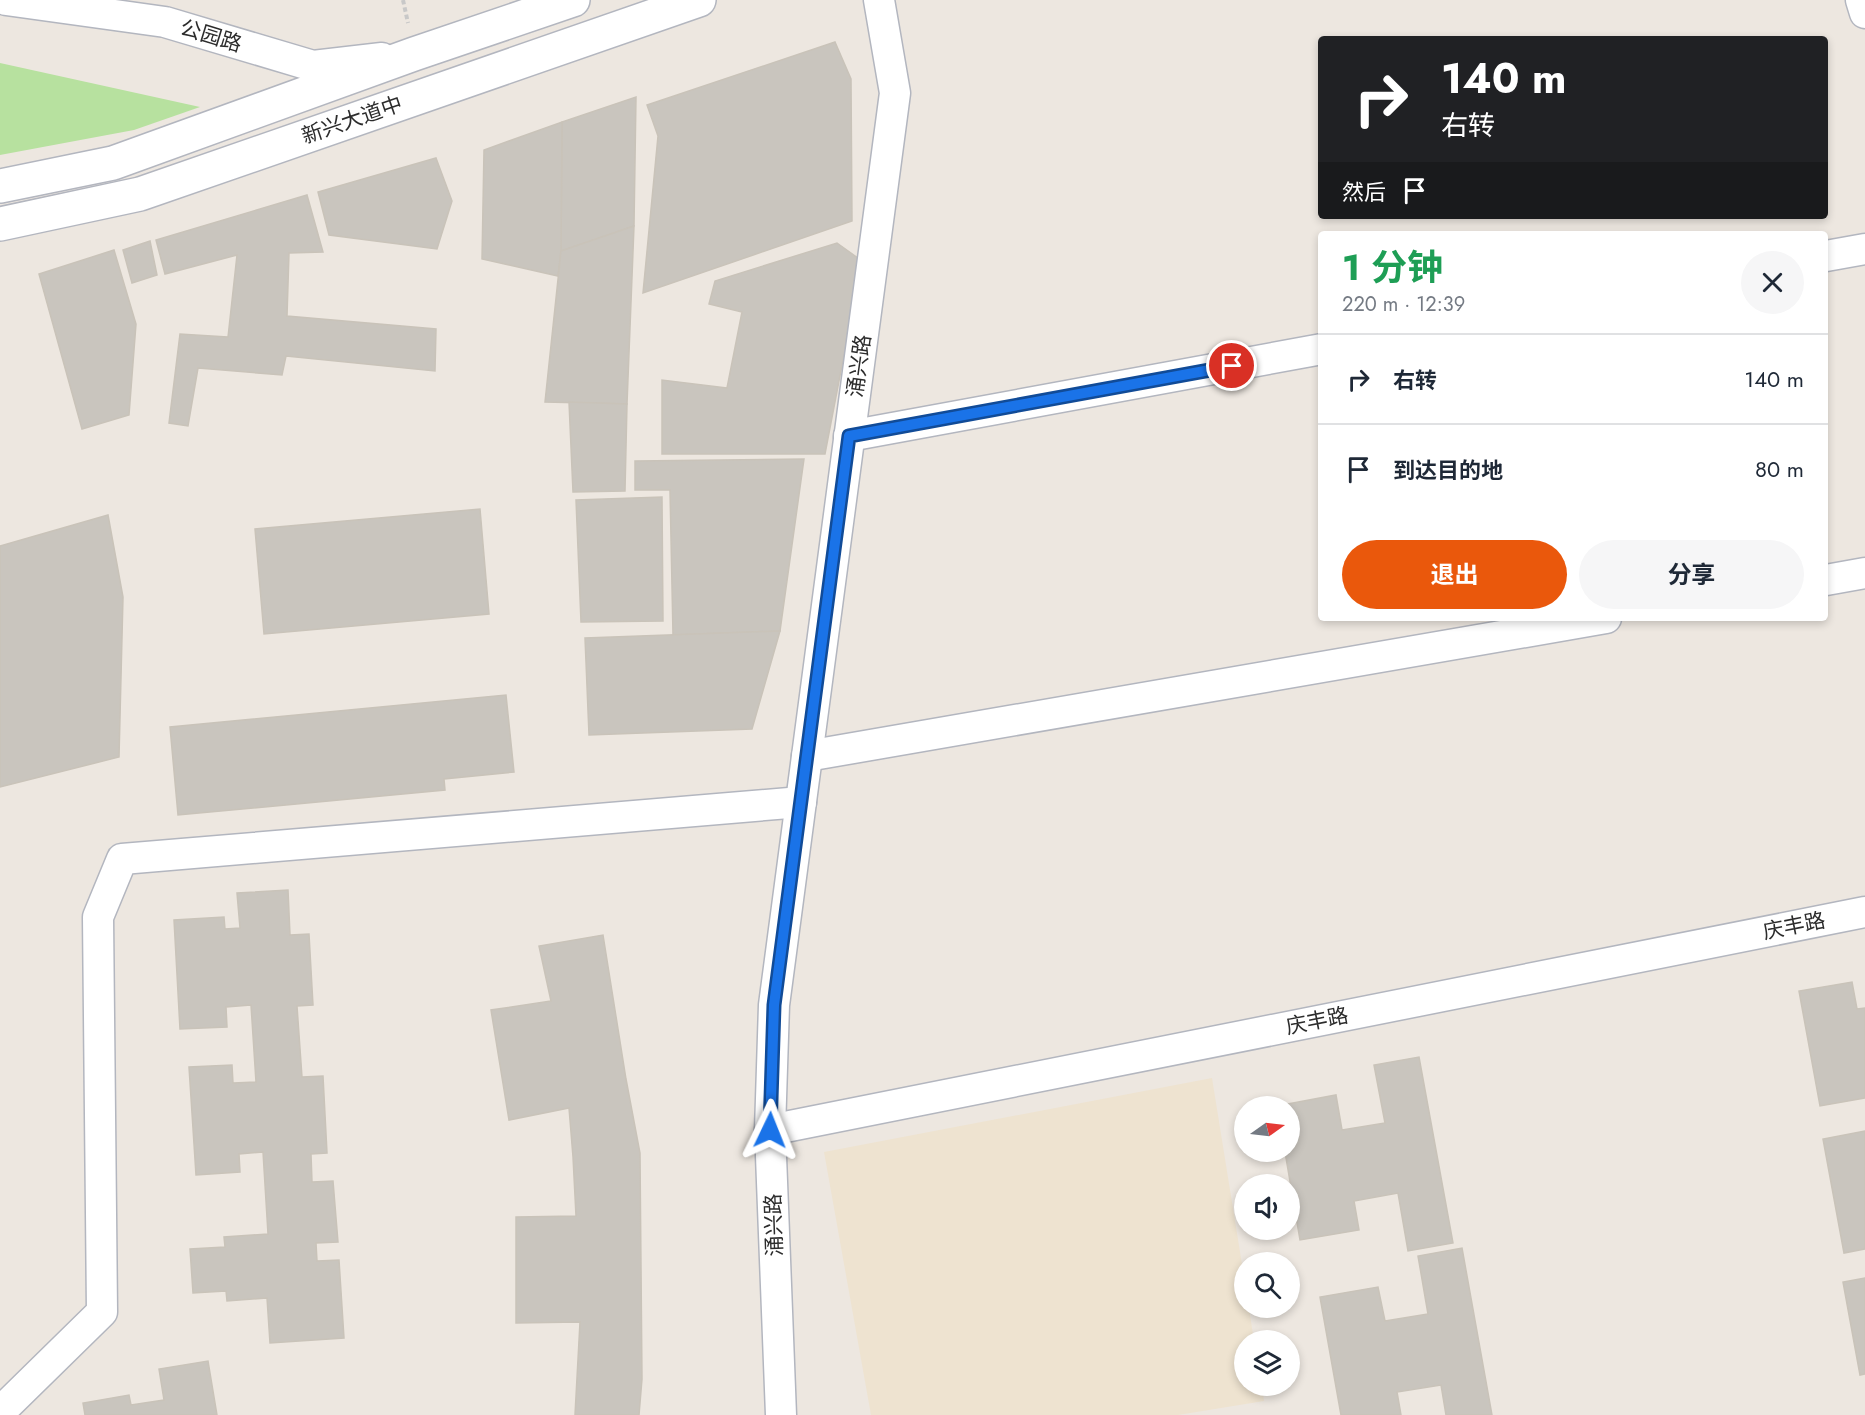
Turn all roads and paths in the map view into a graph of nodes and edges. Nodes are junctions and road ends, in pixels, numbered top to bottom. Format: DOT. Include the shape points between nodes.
graph roads {
  1 [pos="6,0"];
  2 [pos="573,0"];
  3 [pos="699,0"];
  4 [pos="879,0"];
  5 [pos="1861,0"];
  6 [pos="1865,13"];
  7 [pos="414,54"];
  8 [pos="0,186"];
  9 [pos="0,224"];
  10 [pos="1865,249"];
  11 [pos="1828,256"];
  12 [pos="1318,350"];
  13 [pos="849,436"];
  14 [pos="1865,573"];
  15 [pos="1828,580"];
  16 [pos="1589,621"];
  17 [pos="807,756"];
  18 [pos="801,802"];
  19 [pos="1865,912"];
  20 [pos="770,1130"];
  21 [pos="0,1412"];
  22 [pos="781,1415"];
  1 -- 7 [label="street, 公园路" via="165,22 313,66"];
  2 -- 7 [label="main road, 新兴大道中"];
  3 -- 9 [label="main road, 新兴大道中" via="140,194"];
  4 -- 13 [label="street, 涌兴路" via="895,93"];
  5 -- 6 [label="street"];
  7 -- 8 [label="main road, 新兴大道中" via="113,163"];
  10 -- 11 [label="street"];
  12 -- 13 [label="street"];
  13 -- 17 [label="street, 涌兴路"];
  14 -- 15 [label="street"];
  16 -- 17 [label="street"];
  17 -- 18 [label="street, 涌兴路"];
  18 -- 20 [label="street, 涌兴路" via="774,1005"];
  18 -- 21 [label="street" via="122,859 98,917 102,1312"];
  19 -- 20 [label="street, 庆丰路"];
  20 -- 22 [label="street, 涌兴路"];
}
